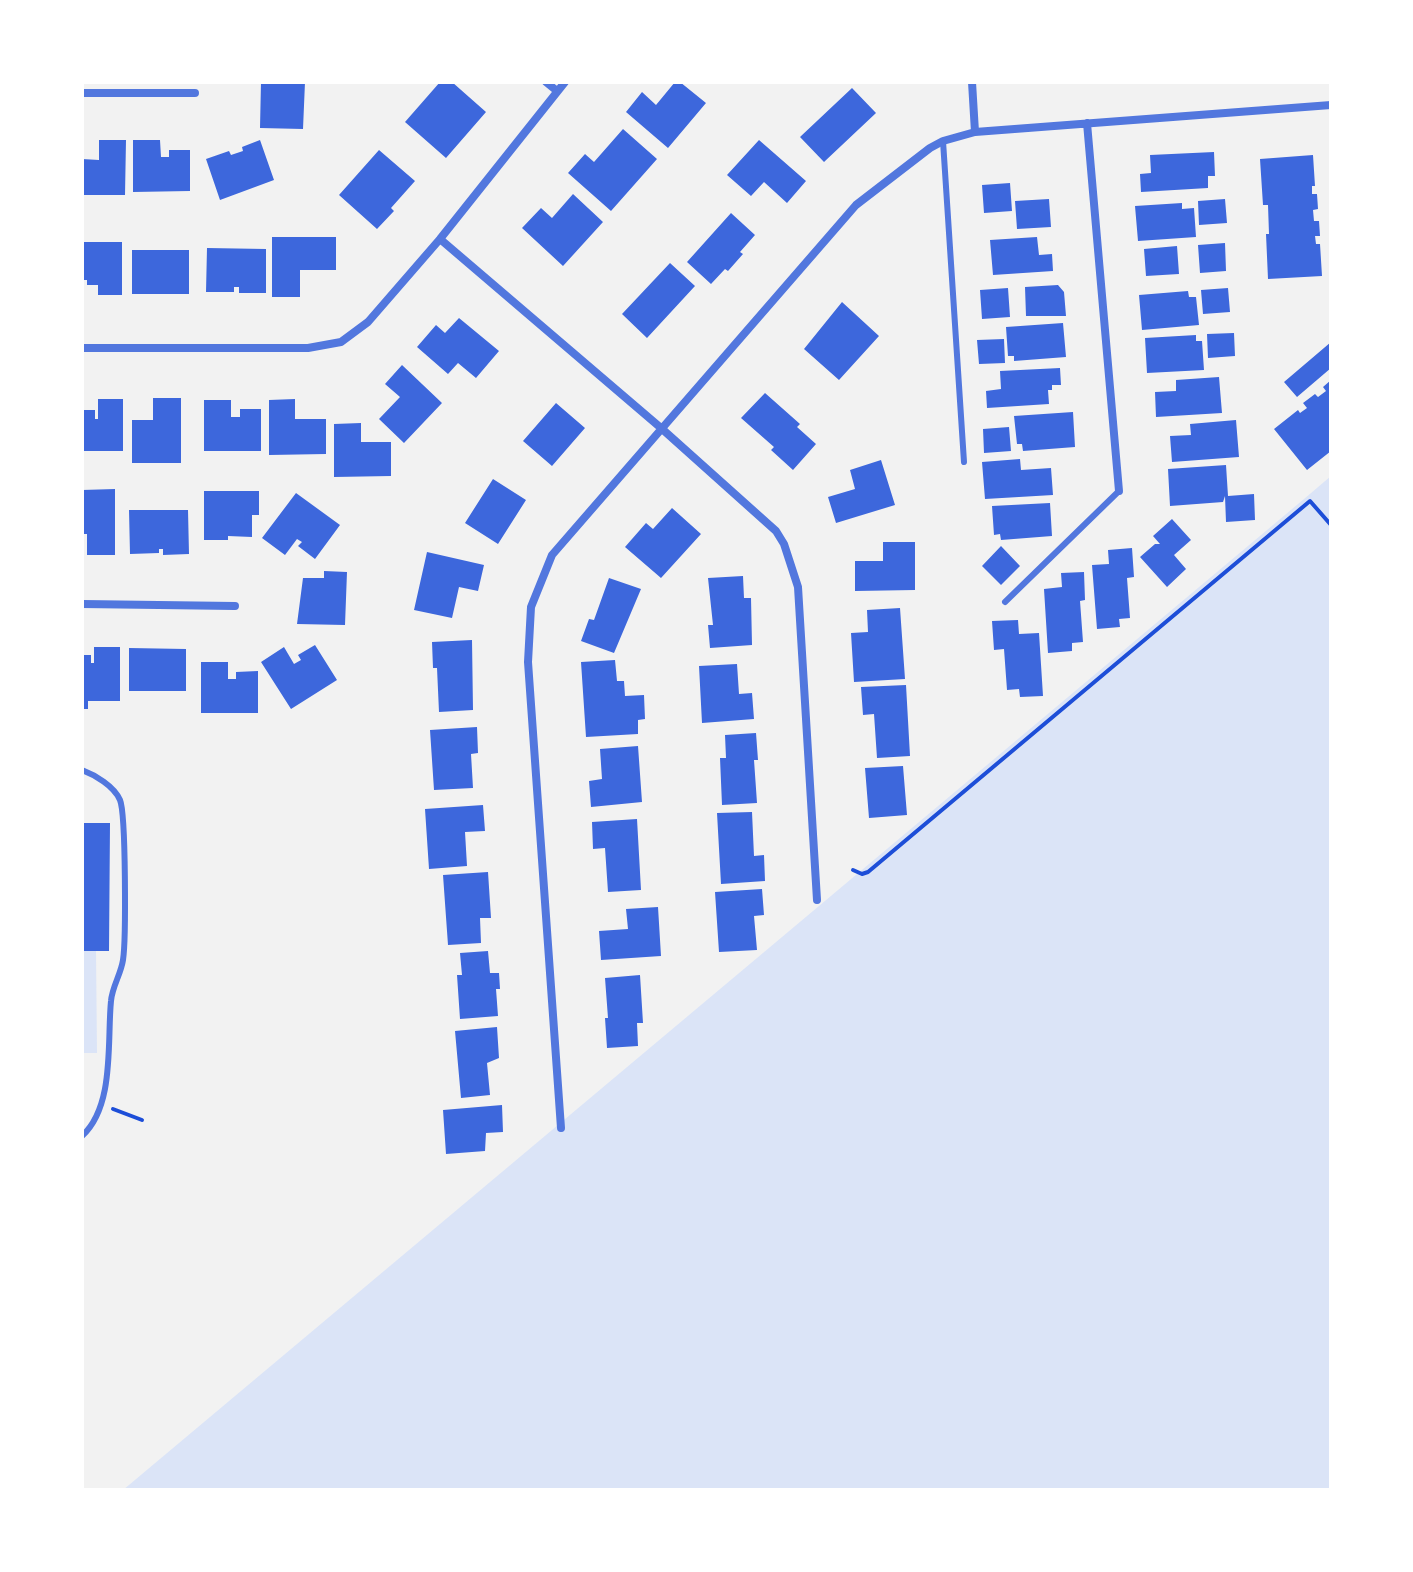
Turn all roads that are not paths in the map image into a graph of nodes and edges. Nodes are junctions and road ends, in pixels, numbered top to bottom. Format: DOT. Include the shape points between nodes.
graph roads {
  1 [pos="546,82"];
  2 [pos="565,82"];
  3 [pos="972,82"];
  4 [pos="557,91"];
  5 [pos="82,93"];
  6 [pos="195,93"];
  7 [pos="1331,105"];
  8 [pos="1087,123"];
  9 [pos="975,132"];
  10 [pos="943,141"];
  11 [pos="440,239"];
  12 [pos="82,348"];
  13 [pos="661,428"];
  14 [pos="964,462"];
  15 [pos="1119,491"];
  16 [pos="1005,602"];
  17 [pos="82,604"];
  18 [pos="235,606"];
  19 [pos="82,770"];
  20 [pos="817,900"];
  21 [pos="561,1128"];
  22 [pos="82,1136"];
  1 -- 4 [label="street"];
  2 -- 4 [label="street"];
  3 -- 9 [label="street"];
  4 -- 11 [label="street"];
  5 -- 6 [label="street"];
  7 -- 8 [label="street"];
  8 -- 9 [label="street"];
  8 -- 15 [label="street"];
  9 -- 10 [label="street"];
  10 -- 13 [label="street" via="856,205"];
  10 -- 14 [label="lane"];
  11 -- 12 [label="street" via="368,322 341,342 308,348"];
  11 -- 13 [label="street"];
  13 -- 20 [label="street" via="776,531 793,567"];
  13 -- 21 [label="street" via="552,555 531,607 528,662"];
  15 -- 16 [label="lane"];
  17 -- 18 [label="street"];
  19 -- 22 [label="lane" via="108,785 120,800 123,824 123,960 111,999 111,1046 99,1106"];
}
